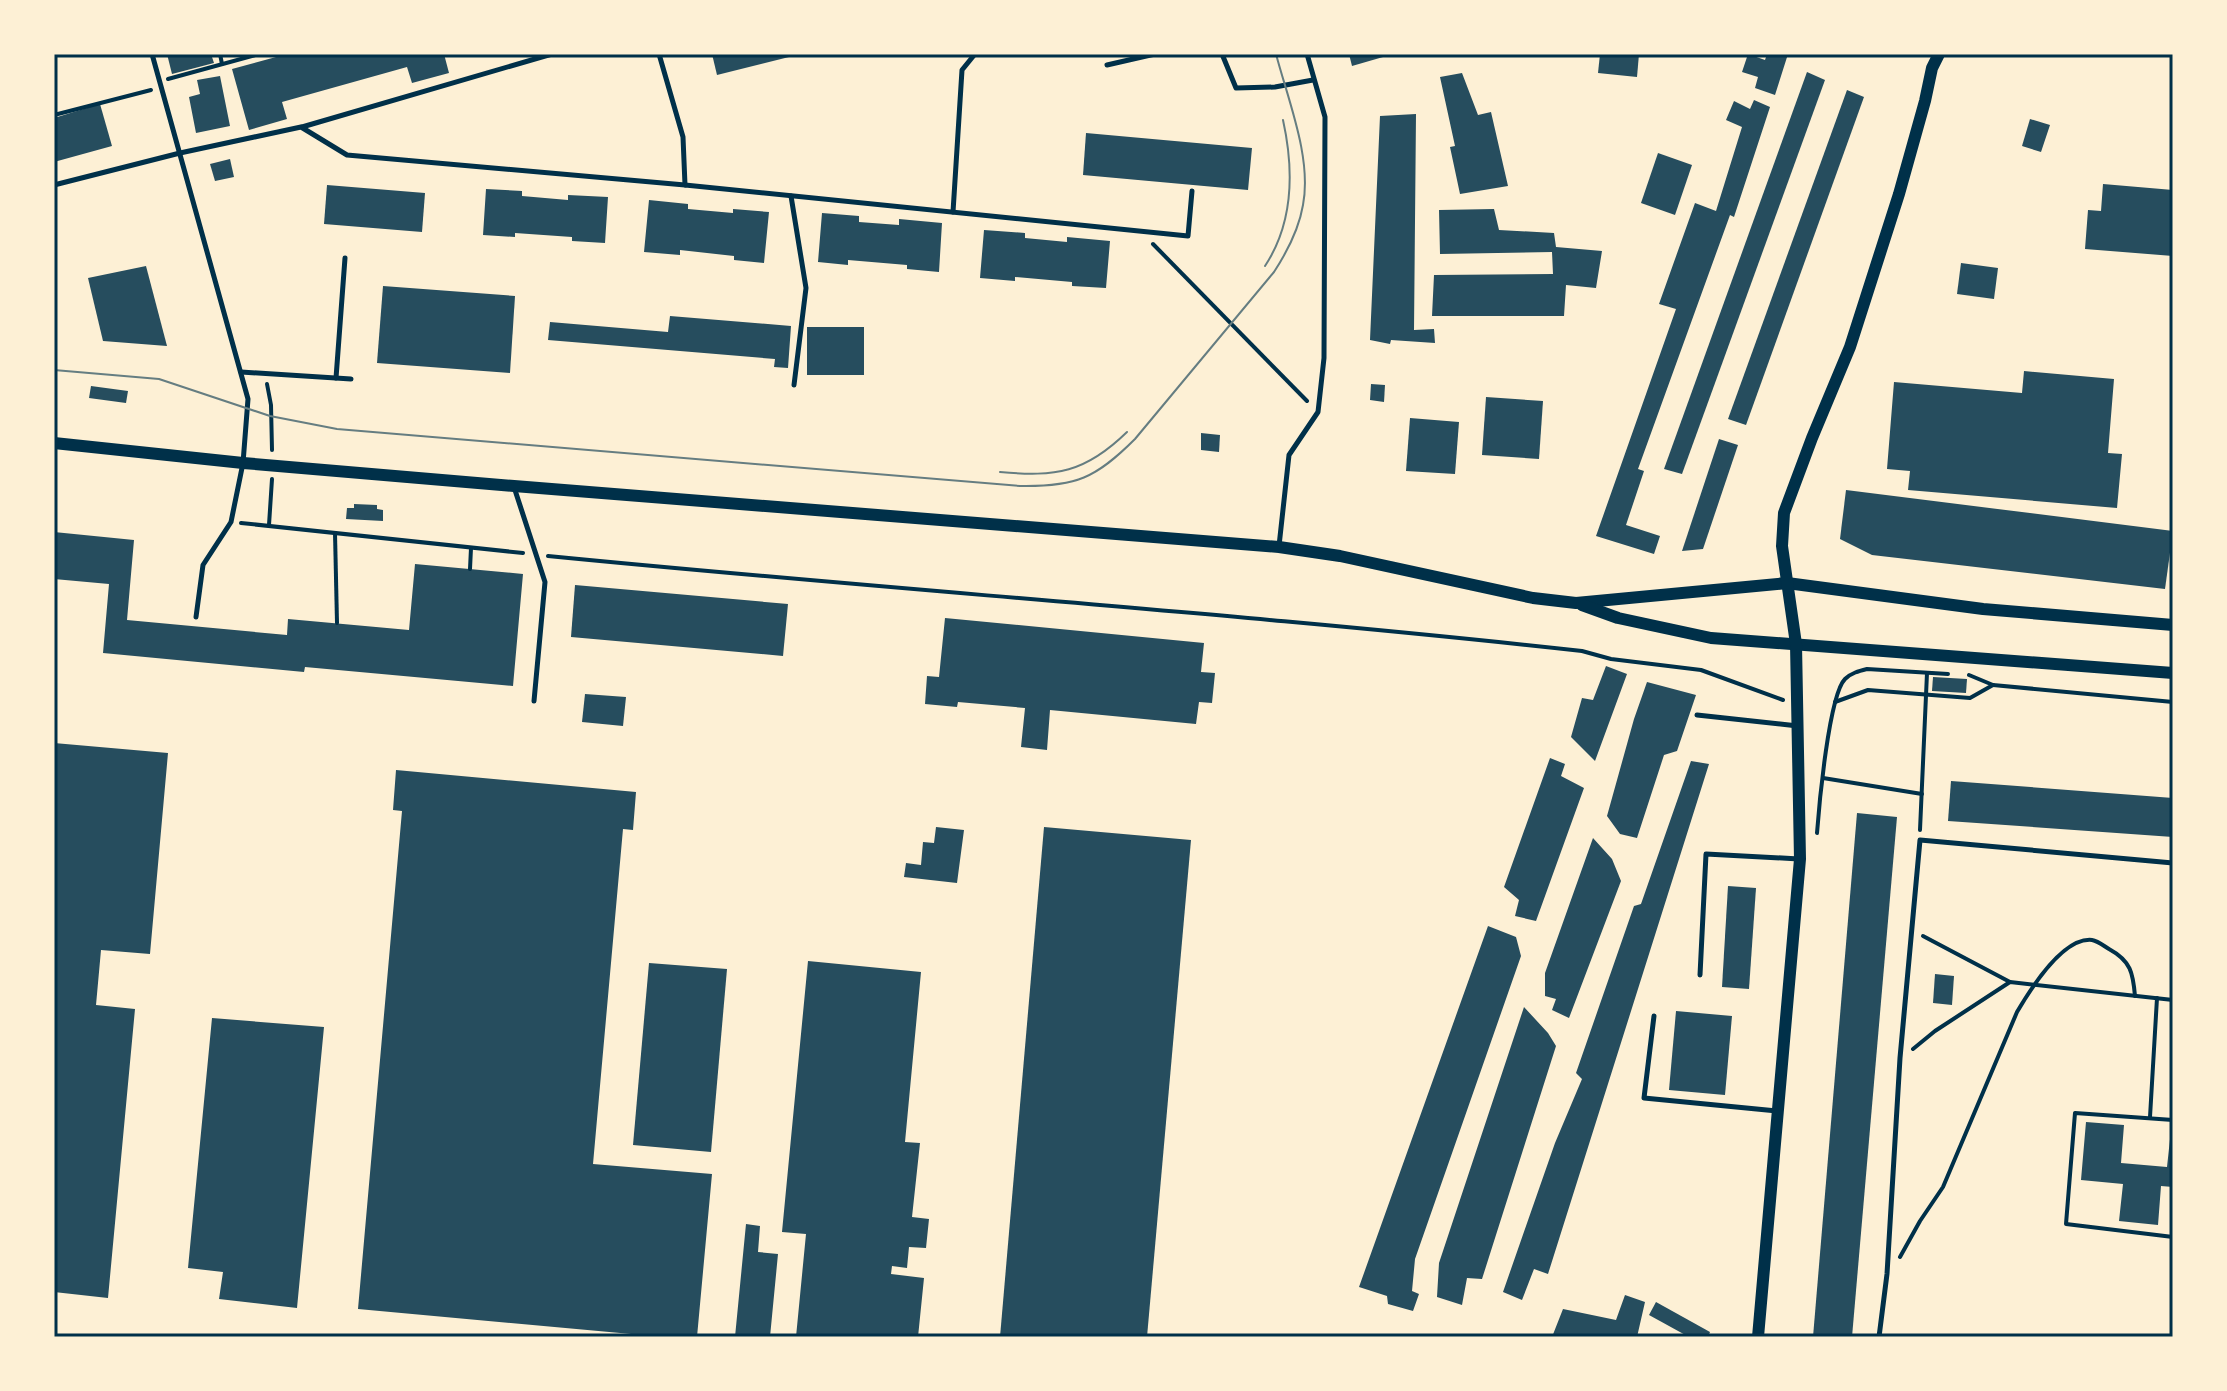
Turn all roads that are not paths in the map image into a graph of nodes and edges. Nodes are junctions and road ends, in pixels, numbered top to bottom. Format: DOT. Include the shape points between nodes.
graph roads {
  1 [pos="152,54"];
  2 [pos="552,54"];
  3 [pos="659,54"];
  4 [pos="975,54"];
  5 [pos="1155,54"];
  6 [pos="1222,54"];
  7 [pos="1307,54"];
  8 [pos="1931,54"];
  9 [pos="1939,54"];
  10 [pos="1107,65"];
  11 [pos="1932,68"];
  12 [pos="1313,80"];
  13 [pos="301,127"];
  14 [pos="180,153"];
  15 [pos="54,185"];
  16 [pos="685,185"];
  17 [pos="1192,191"];
  18 [pos="791,196"];
  19 [pos="953,212"];
  20 [pos="345,258"];
  21 [pos="241,372"];
  22 [pos="336,378"];
  23 [pos="351,379"];
  24 [pos="794,385"];
  25 [pos="54,443"];
  26 [pos="243,463"];
  27 [pos="514,486"];
  28 [pos="1279,547"];
  29 [pos="1787,583"];
  30 [pos="1576,603"];
  31 [pos="196,617"];
  32 [pos="2173,625"];
  33 [pos="1796,644"];
  34 [pos="2173,673"];
  35 [pos="534,701"];
  36 [pos="1697,715"];
  37 [pos="1799,726"];
  38 [pos="1800,859"];
  39 [pos="2173,863"];
  40 [pos="1700,975"];
  41 [pos="1654,1016"];
  42 [pos="1778,1111"];
  43 [pos="1758,1337"];
  44 [pos="1879,1337"];
  1 -- 14 [label="lane"];
  2 -- 13 [label="lane"];
  3 -- 16 [label="lane" via="683,137"];
  4 -- 19 [label="lane" via="962,70"];
  5 -- 10 [label="lane"];
  6 -- 12 [label="lane" via="1236,88"];
  7 -- 12 [label="lane"];
  8 -- 11 [label="main road"];
  9 -- 11 [label="main road"];
  11 -- 29 [label="main road" via="1850,347 1784,513"];
  12 -- 28 [label="lane" via="1325,117 1324,358 1318,412 1289,455"];
  13 -- 14 [label="lane"];
  13 -- 16 [label="lane" via="347,155"];
  14 -- 15 [label="lane"];
  14 -- 21 [label="lane"];
  16 -- 18 [label="lane"];
  17 -- 19 [label="lane" via="1188,236"];
  18 -- 19 [label="lane"];
  18 -- 24 [label="lane" via="806,288"];
  20 -- 22 [label="lane"];
  21 -- 22 [label="lane"];
  21 -- 26 [label="lane" via="248,399"];
  22 -- 23 [label="lane"];
  25 -- 26 [label="main road"];
  26 -- 27 [label="main road"];
  26 -- 31 [label="lane" via="231,522 203,565"];
  27 -- 28 [label="main road"];
  27 -- 35 [label="lane" via="545,582"];
  28 -- 30 [label="main road"];
  29 -- 30 [label="main road"];
  29 -- 32 [label="main road" via="1983,609"];
  29 -- 33 [label="main road"];
  30 -- 33 [label="main road" via="1711,638"];
  33 -- 34 [label="main road"];
  33 -- 37 [label="main road"];
  36 -- 37 [label="lane"];
  37 -- 38 [label="main road"];
  38 -- 40 [label="lane" via="1706,854"];
  38 -- 42 [label="main road"];
  39 -- 44 [label="lane" via="1920,840"];
  41 -- 42 [label="lane" via="1644,1098"];
  42 -- 43 [label="main road"];
}
